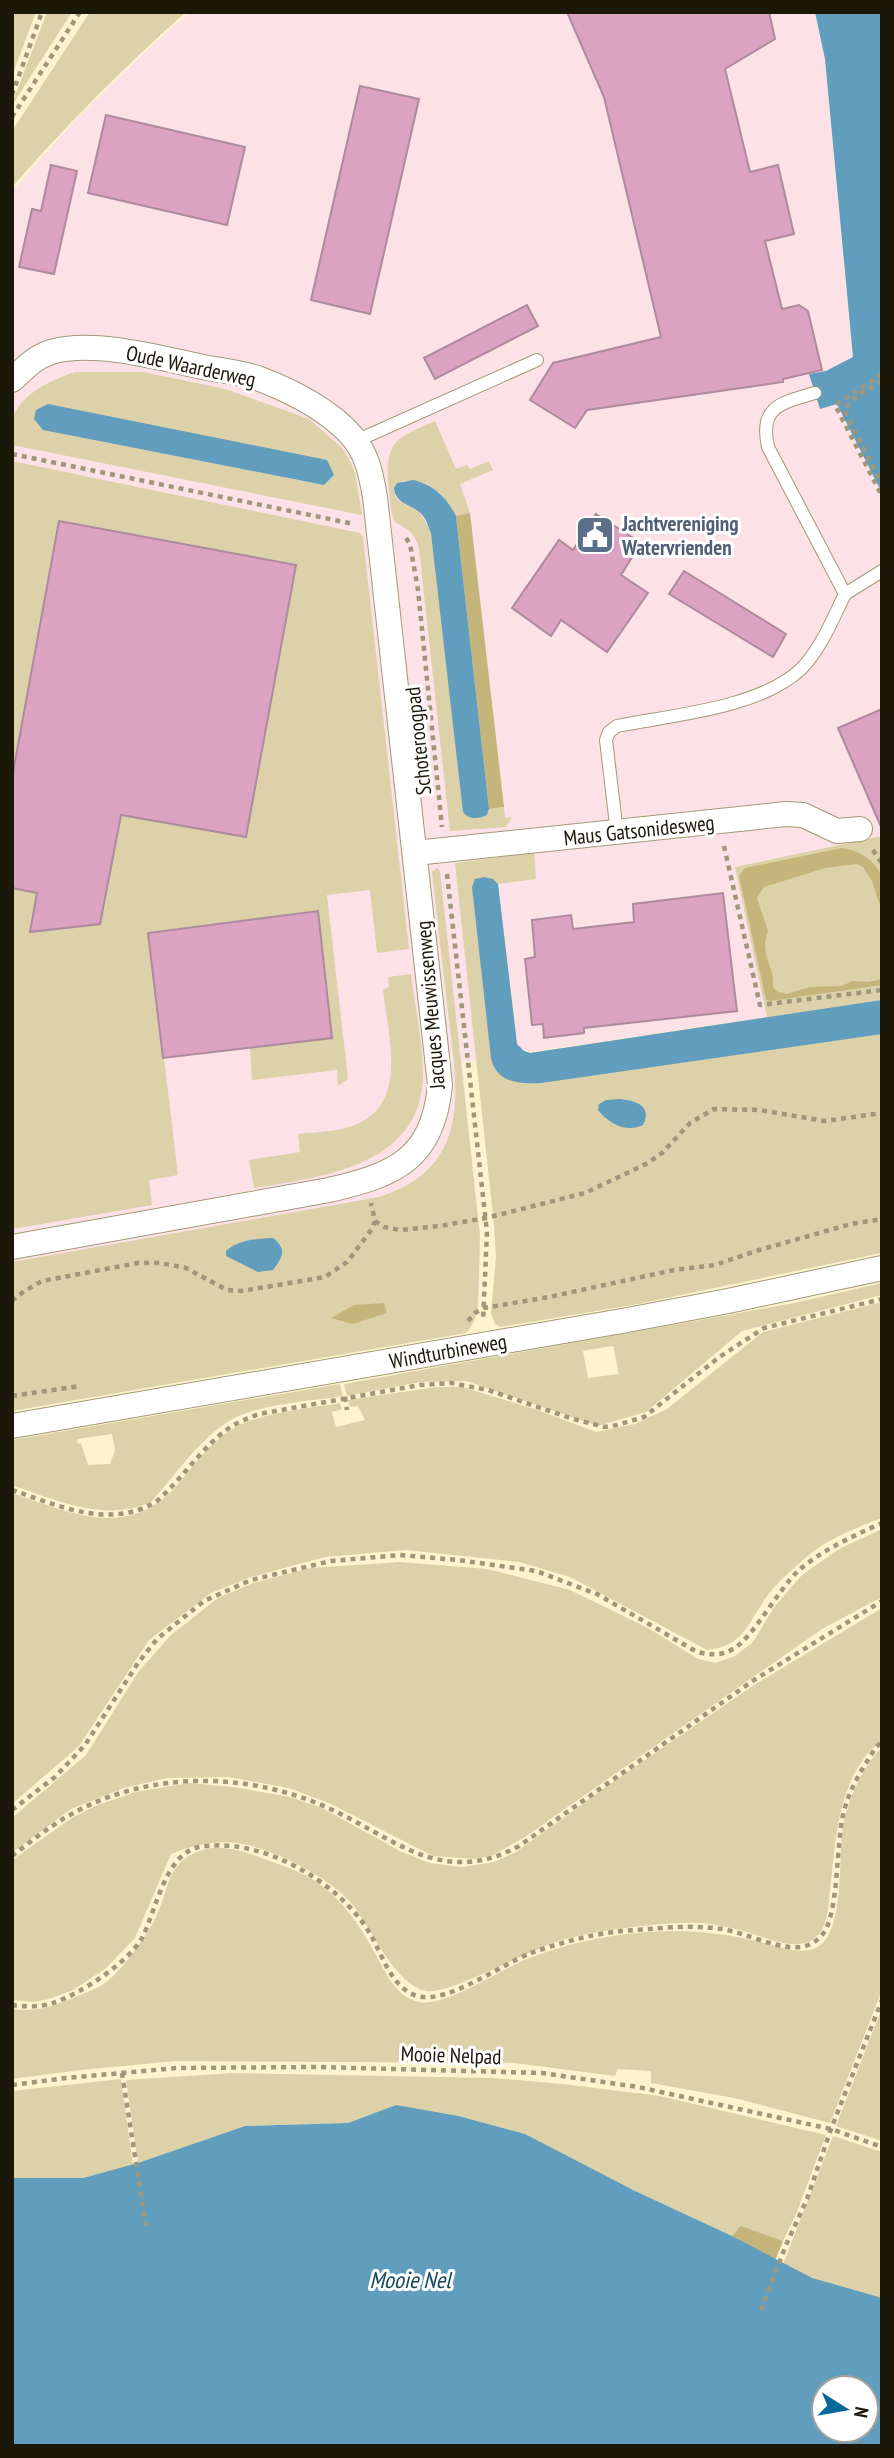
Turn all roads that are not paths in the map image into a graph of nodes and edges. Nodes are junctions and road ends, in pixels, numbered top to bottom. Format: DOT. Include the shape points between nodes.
graph roads {
  1 [pos="537,360"];
  2 [pos="12,380"];
  3 [pos="815,393"];
  4 [pos="356,441"];
  5 [pos="882,570"];
  6 [pos="845,594"];
  7 [pos="859,829"];
  8 [pos="617,833"];
  9 [pos="415,853"];
  10 [pos="12,1247"];
  11 [pos="882,1268"];
  12 [pos="12,1426"];
  1 -- 4 [label="lane"];
  2 -- 4 [label="street, Oude Waarderweg" via="50,352 107,349 257,378 316,407"];
  3 -- 6 [label="lane" via="770,412 764,428 768,447"];
  4 -- 9 [label="street, Jacques Meuwissenweg" via="371,471"];
  5 -- 6 [label="lane"];
  6 -- 8 [label="lane" via="803,667 779,686 752,699 617,726 609,732 606,740"];
  7 -- 8 [label="street, Maus Gatsonidesweg" via="836,831 803,815 786,814"];
  8 -- 9 [label="street, Maus Gatsonidesweg"];
  9 -- 10 [label="street, Jacques Meuwissenweg" via="438,1063 438,1103 418,1148 397,1167 329,1191"];
  11 -- 12 [label="street, Windturbineweg" via="728,1301"];
}
